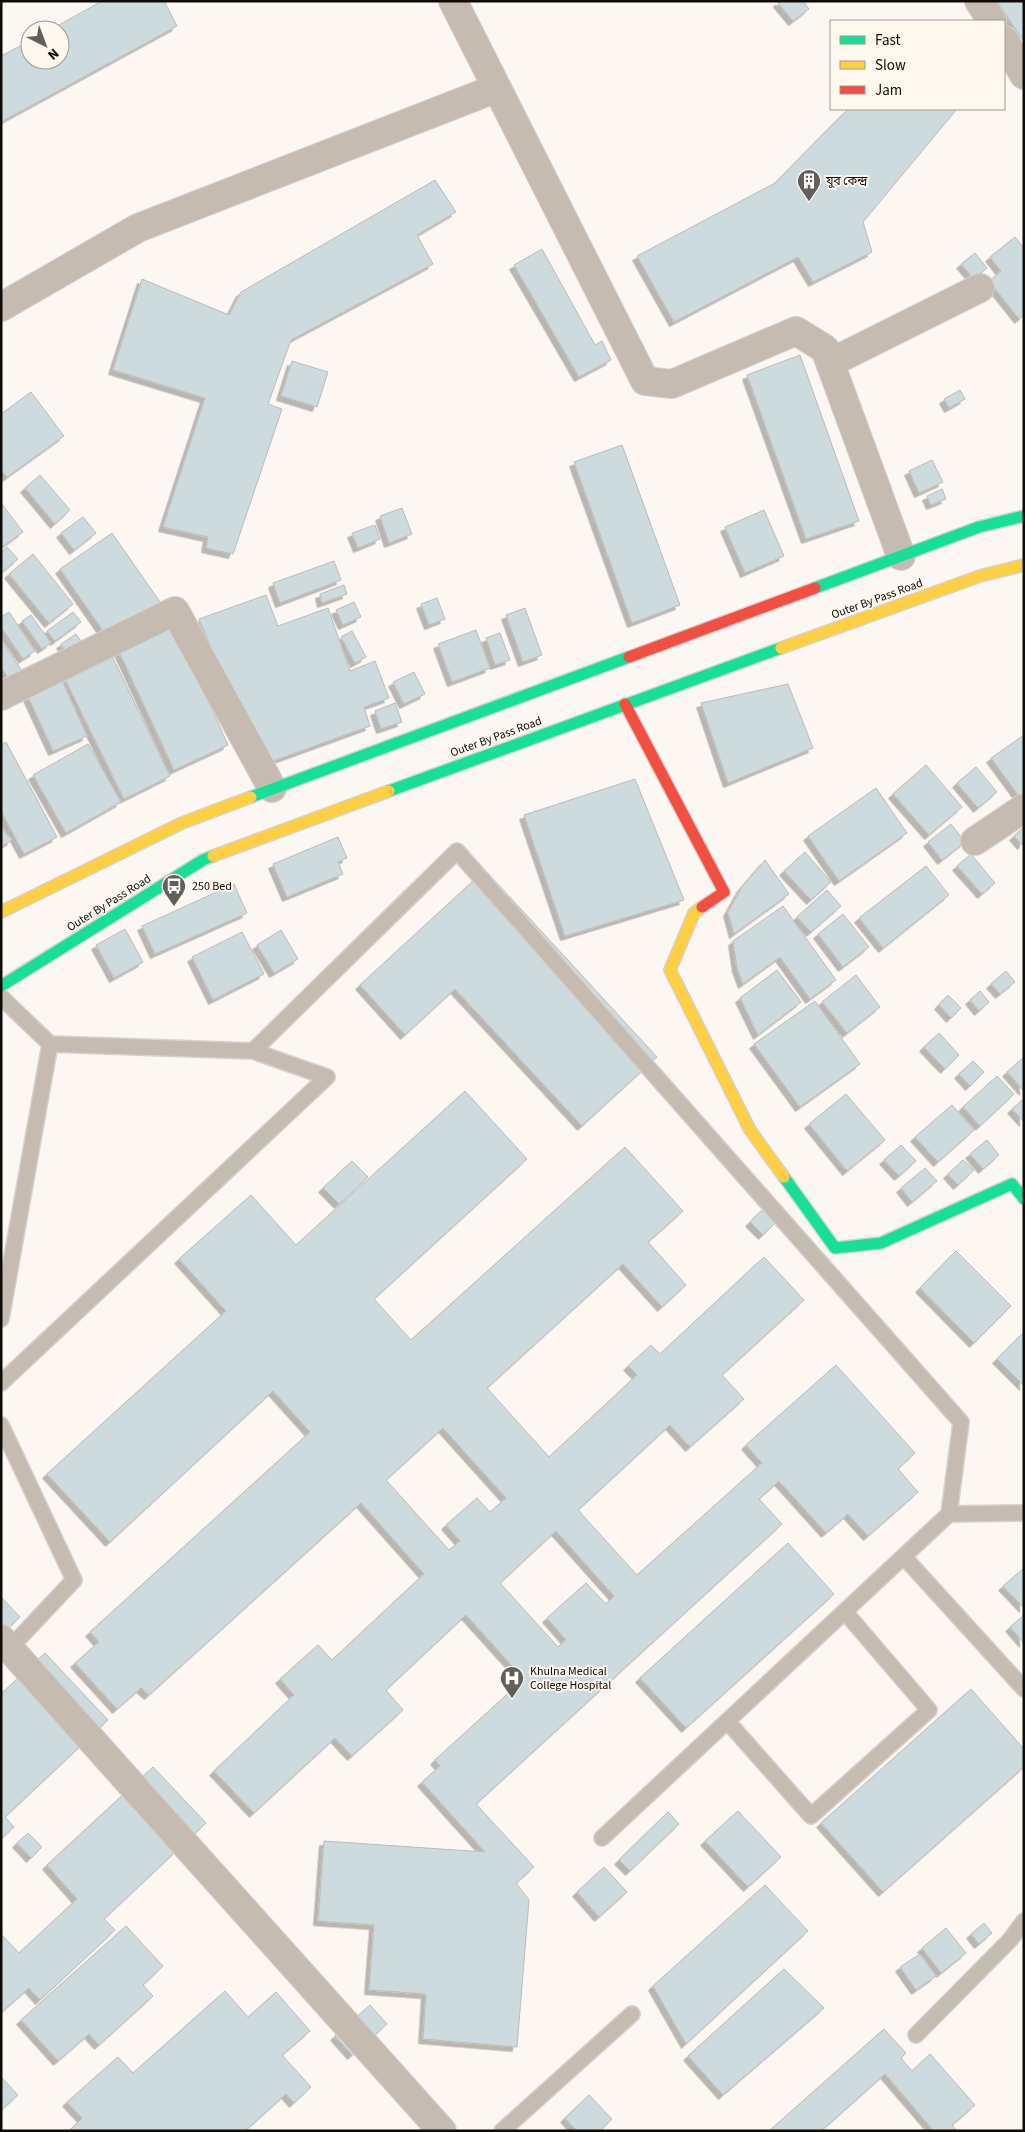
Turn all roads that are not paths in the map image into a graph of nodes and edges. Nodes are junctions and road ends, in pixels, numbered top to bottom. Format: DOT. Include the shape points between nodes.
graph roads {
  1 [pos="453,1"];
  2 [pos="979,1"];
  3 [pos="991,20"];
  4 [pos="1005,42"];
  5 [pos="1024,75"];
  6 [pos="497,88"];
  7 [pos="980,288"];
  8 [pos="1,307"];
  9 [pos="830,364"];
  10 [pos="1024,516"];
  11 [pos="901,556"];
  12 [pos="1024,565"];
  13 [pos="1,696"];
  14 [pos="625,704"];
  15 [pos="272,788"];
  16 [pos="1024,808"];
  17 [pos="975,841"];
  18 [pos="1,912"];
  19 [pos="1,986"];
  20 [pos="1,997"];
  21 [pos="50,1044"];
  22 [pos="253,1051"];
  23 [pos="1024,1199"];
  24 [pos="1,1318"];
  25 [pos="1,1383"];
  26 [pos="1,1425"];
  27 [pos="1024,1513"];
  28 [pos="949,1514"];
  29 [pos="904,1557"];
  30 [pos="845,1612"];
  31 [pos="6,1644"];
  32 [pos="1024,1689"];
  33 [pos="727,1721"];
  34 [pos="602,1838"];
  35 [pos="1024,1921"];
  36 [pos="632,2014"];
  37 [pos="916,2035"];
  38 [pos="442,2131"];
  39 [pos="502,2131"];
  1 -- 6 [label="street"];
  2 -- 3 [label="street"];
  4 -- 5 [label="street"];
  6 -- 8 [label="street" via="138,228"];
  6 -- 9 [label="street" via="645,381 672,384 796,331 825,349"];
  7 -- 9 [label="street"];
  9 -- 11 [label="street"];
  10 -- 11 [label="main road" via="980,527"];
  11 -- 15 [label="main road"];
  12 -- 14 [label="main road, Outer By Pass Road" via="980,576"];
  13 -- 15 [label="street" via="176,611"];
  14 -- 19 [label="main road, Outer By Pass Road" via="203,860"];
  14 -- 23 [label="main road" via="724,892 694,913 670,970 750,1130 835,1248 881,1243 1012,1184"];
  15 -- 18 [label="main road" via="182,823"];
  16 -- 17 [label="street"];
  20 -- 21 [label="lane"];
  21 -- 22 [label="lane"];
  21 -- 24 [label="lane"];
  22 -- 25 [label="lane" via="328,1077"];
  22 -- 28 [label="lane" via="457,851 961,1422"];
  26 -- 31 [label="lane" via="74,1580"];
  27 -- 28 [label="lane"];
  28 -- 29 [label="lane"];
  29 -- 30 [label="lane"];
  29 -- 32 [label="lane"];
  30 -- 33 [label="lane"];
  30 -- 33 [label="lane" via="929,1710 811,1816"];
  31 -- 38 [label="street"];
  33 -- 34 [label="lane"];
  35 -- 37 [label="lane" via="1010,1940"];
  36 -- 39 [label="lane"];
}
